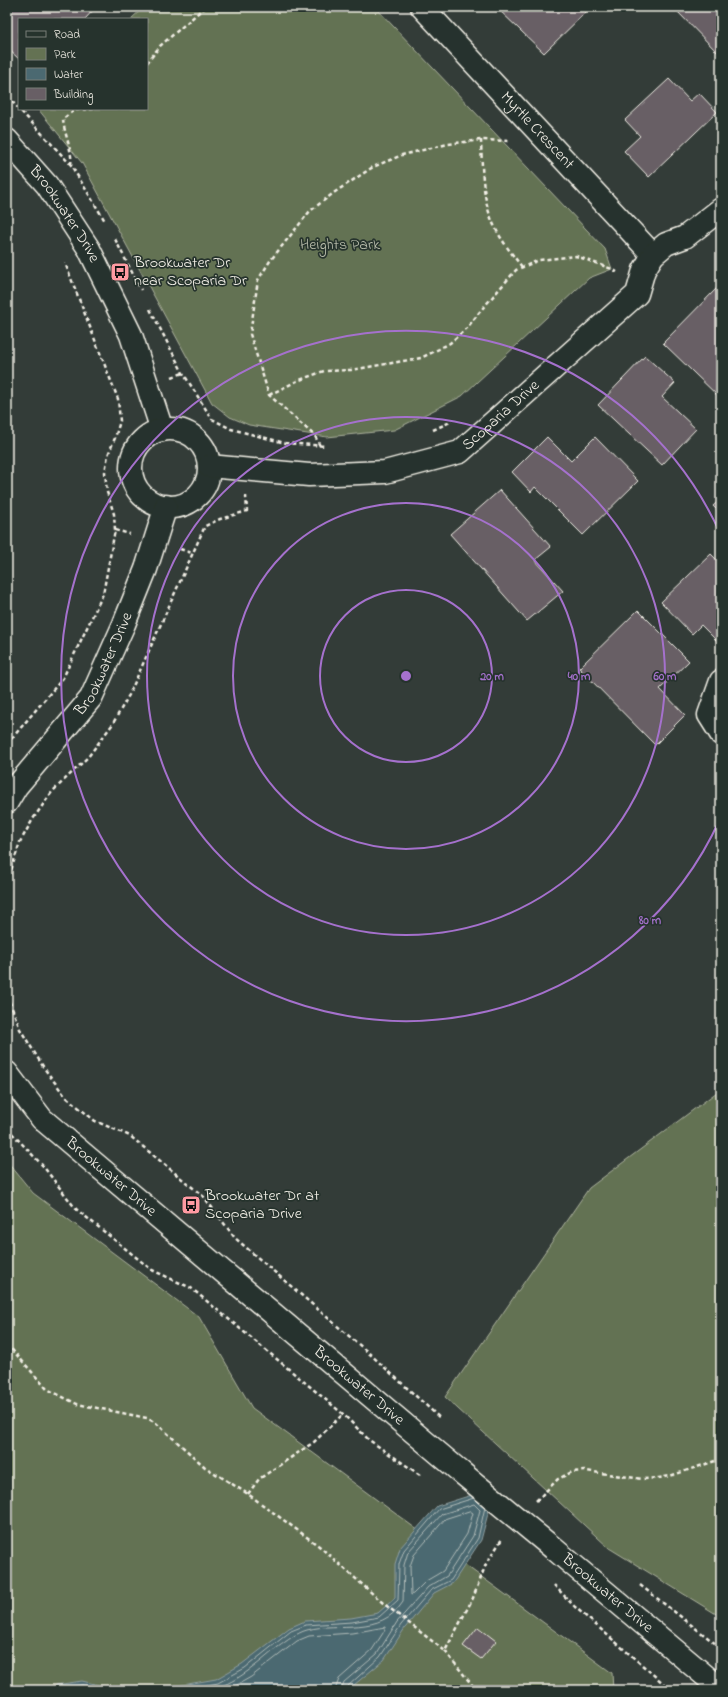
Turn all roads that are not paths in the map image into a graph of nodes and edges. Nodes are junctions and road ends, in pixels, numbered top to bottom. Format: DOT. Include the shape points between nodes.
graph roads {
  1 [pos="422,7"];
  2 [pos="7,140"];
  3 [pos="721,209"];
  4 [pos="647,249"];
  5 [pos="162,430"];
  6 [pos="209,466"];
  7 [pos="166,506"];
  8 [pos="721,681"];
  9 [pos="721,734"];
  10 [pos="7,802"];
  11 [pos="7,1073"];
  12 [pos="721,1689"];
  1 -- 4 [label="street, Myrtle Crescent"];
  2 -- 5 [label="street, Brookwater Drive" via="47,185 89,249 131,335"];
  3 -- 4 [label="street, Scoparia Drive" via="685,237"];
  4 -- 6 [label="street, Scoparia Drive" via="637,294 460,452 385,472 309,475"];
  5 -- 6 [label="street" via="186,432 196,439 203,448"];
  5 -- 7 [label="street" via="141,441 134,451 131,475 135,487 143,496 154,503"];
  6 -- 7 [label="street" via="208,475 199,493 178,506"];
  7 -- 10 [label="street, Brookwater Drive" via="146,569 91,698 16,787"];
  8 -- 9 [label="street" via="709,715"];
  11 -- 12 [label="street, Brookwater Drive, bridge" via="42,1119"];
}
